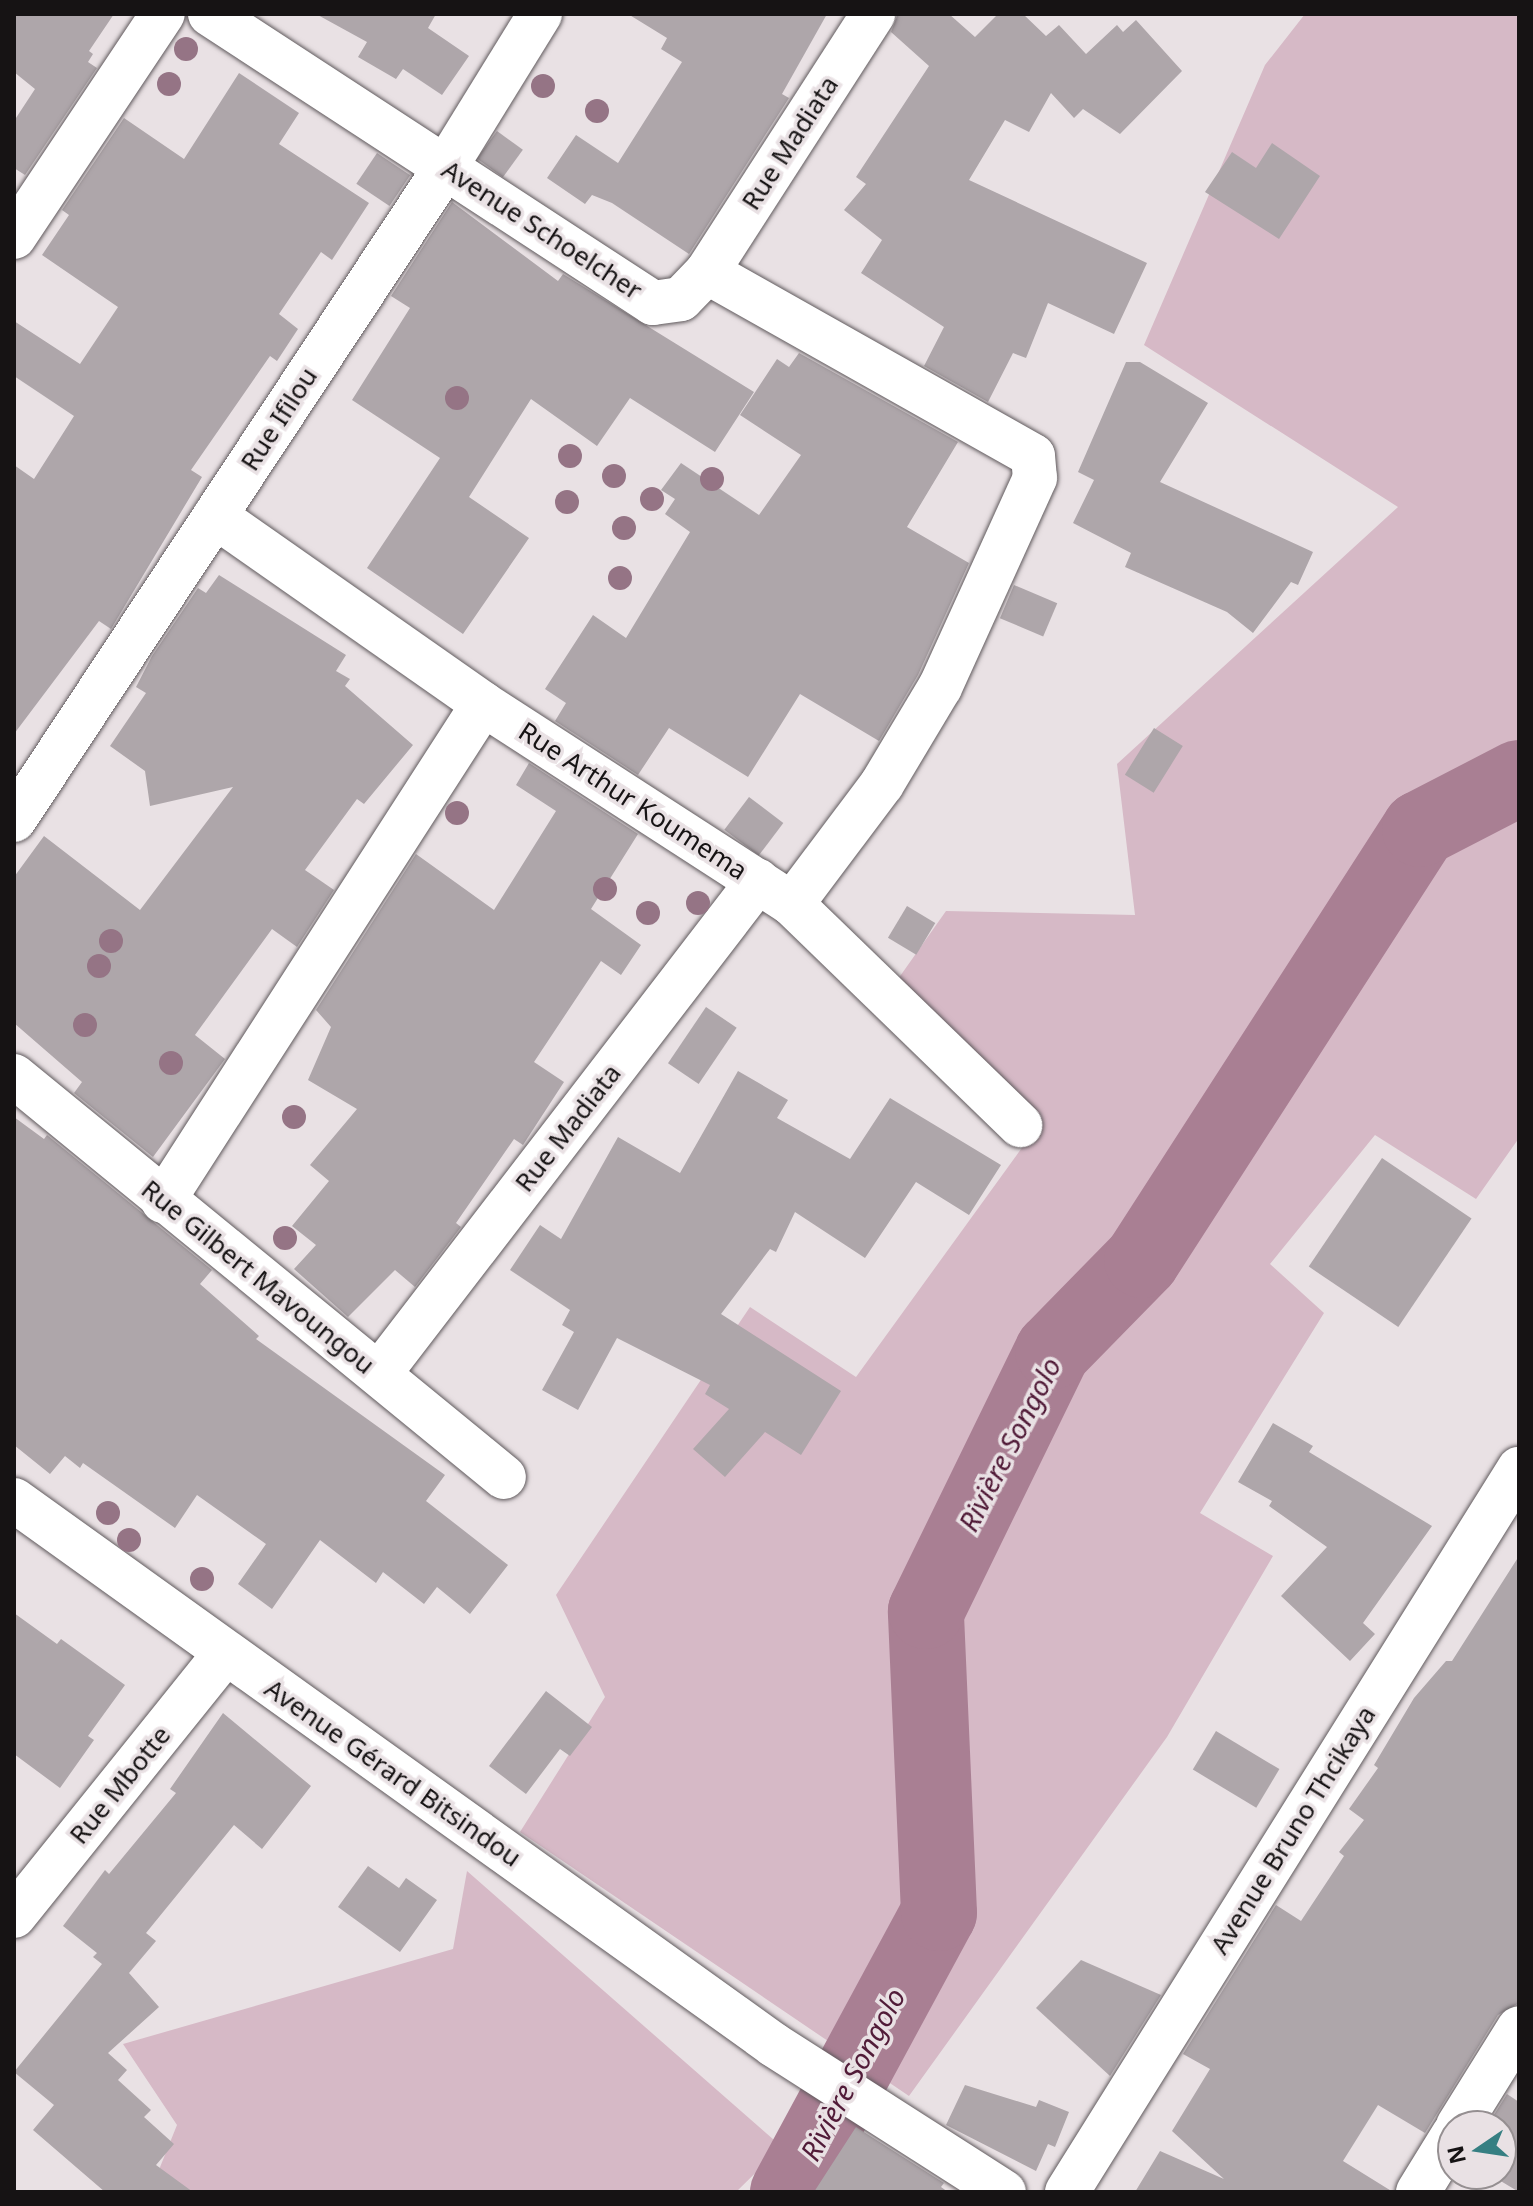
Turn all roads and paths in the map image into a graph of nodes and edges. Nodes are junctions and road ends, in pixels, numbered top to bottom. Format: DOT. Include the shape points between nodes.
graph roads {
  1 [pos="163,14"];
  2 [pos="210,14"];
  3 [pos="540,14"];
  4 [pos="873,14"];
  5 [pos="445,168"];
  6 [pos="14,237"];
  7 [pos="707,272"];
  8 [pos="215,516"];
  9 [pos="483,704"];
  10 [pos="14,820"];
  11 [pos="775,893"];
  12 [pos="14,1076"];
  13 [pos="1020,1125"];
  14 [pos="163,1201"];
  15 [pos="379,1374"];
  16 [pos="1519,1469"];
  17 [pos="504,1477"];
  18 [pos="14,1500"];
  19 [pos="225,1654"];
  20 [pos="14,1916"];
  21 [pos="1519,2028"];
  22 [pos="1468,2110"];
  23 [pos="1437,2161"];
  24 [pos="1004,2192"];
  25 [pos="1067,2192"];
  26 [pos="1418,2192"];
  1 -- 6 [label="street"];
  2 -- 5 [label="street, Avenue Schoelcher"];
  3 -- 5 [label="street, Rue Ifilou"];
  4 -- 7 [label="street, Rue Madiata"];
  5 -- 7 [label="street, Avenue Schoelcher" via="653,303 681,299"];
  5 -- 8 [label="street, Rue Ifilou"];
  7 -- 11 [label="street, Rue Madiata" via="1033,456 1037,470 940,687 882,784"];
  8 -- 9 [label="street, Rue Arthur Koumema"];
  8 -- 10 [label="street, Rue Ifilou"];
  9 -- 11 [label="street, Rue Arthur Koumema"];
  9 -- 14 [label="street"];
  11 -- 13 [label="street, Rue Arthur Koumema"];
  11 -- 15 [label="street, Rue Madiata"];
  12 -- 14 [label="street, Rue Gilbert Mavoungou"];
  14 -- 15 [label="street, Rue Gilbert Mavoungou"];
  15 -- 17 [label="street, Rue Gilbert Mavoungou"];
  16 -- 25 [label="street, Avenue Bruno Thcikaya"];
  18 -- 19 [label="street, Avenue Gérard Bitsindou"];
  19 -- 20 [label="street, Rue Mbotte"];
  19 -- 24 [label="street, Avenue Gérard Bitsindou" via="774,2045"];
  21 -- 22 [label="street"];
  23 -- 26 [label="street"];
}
